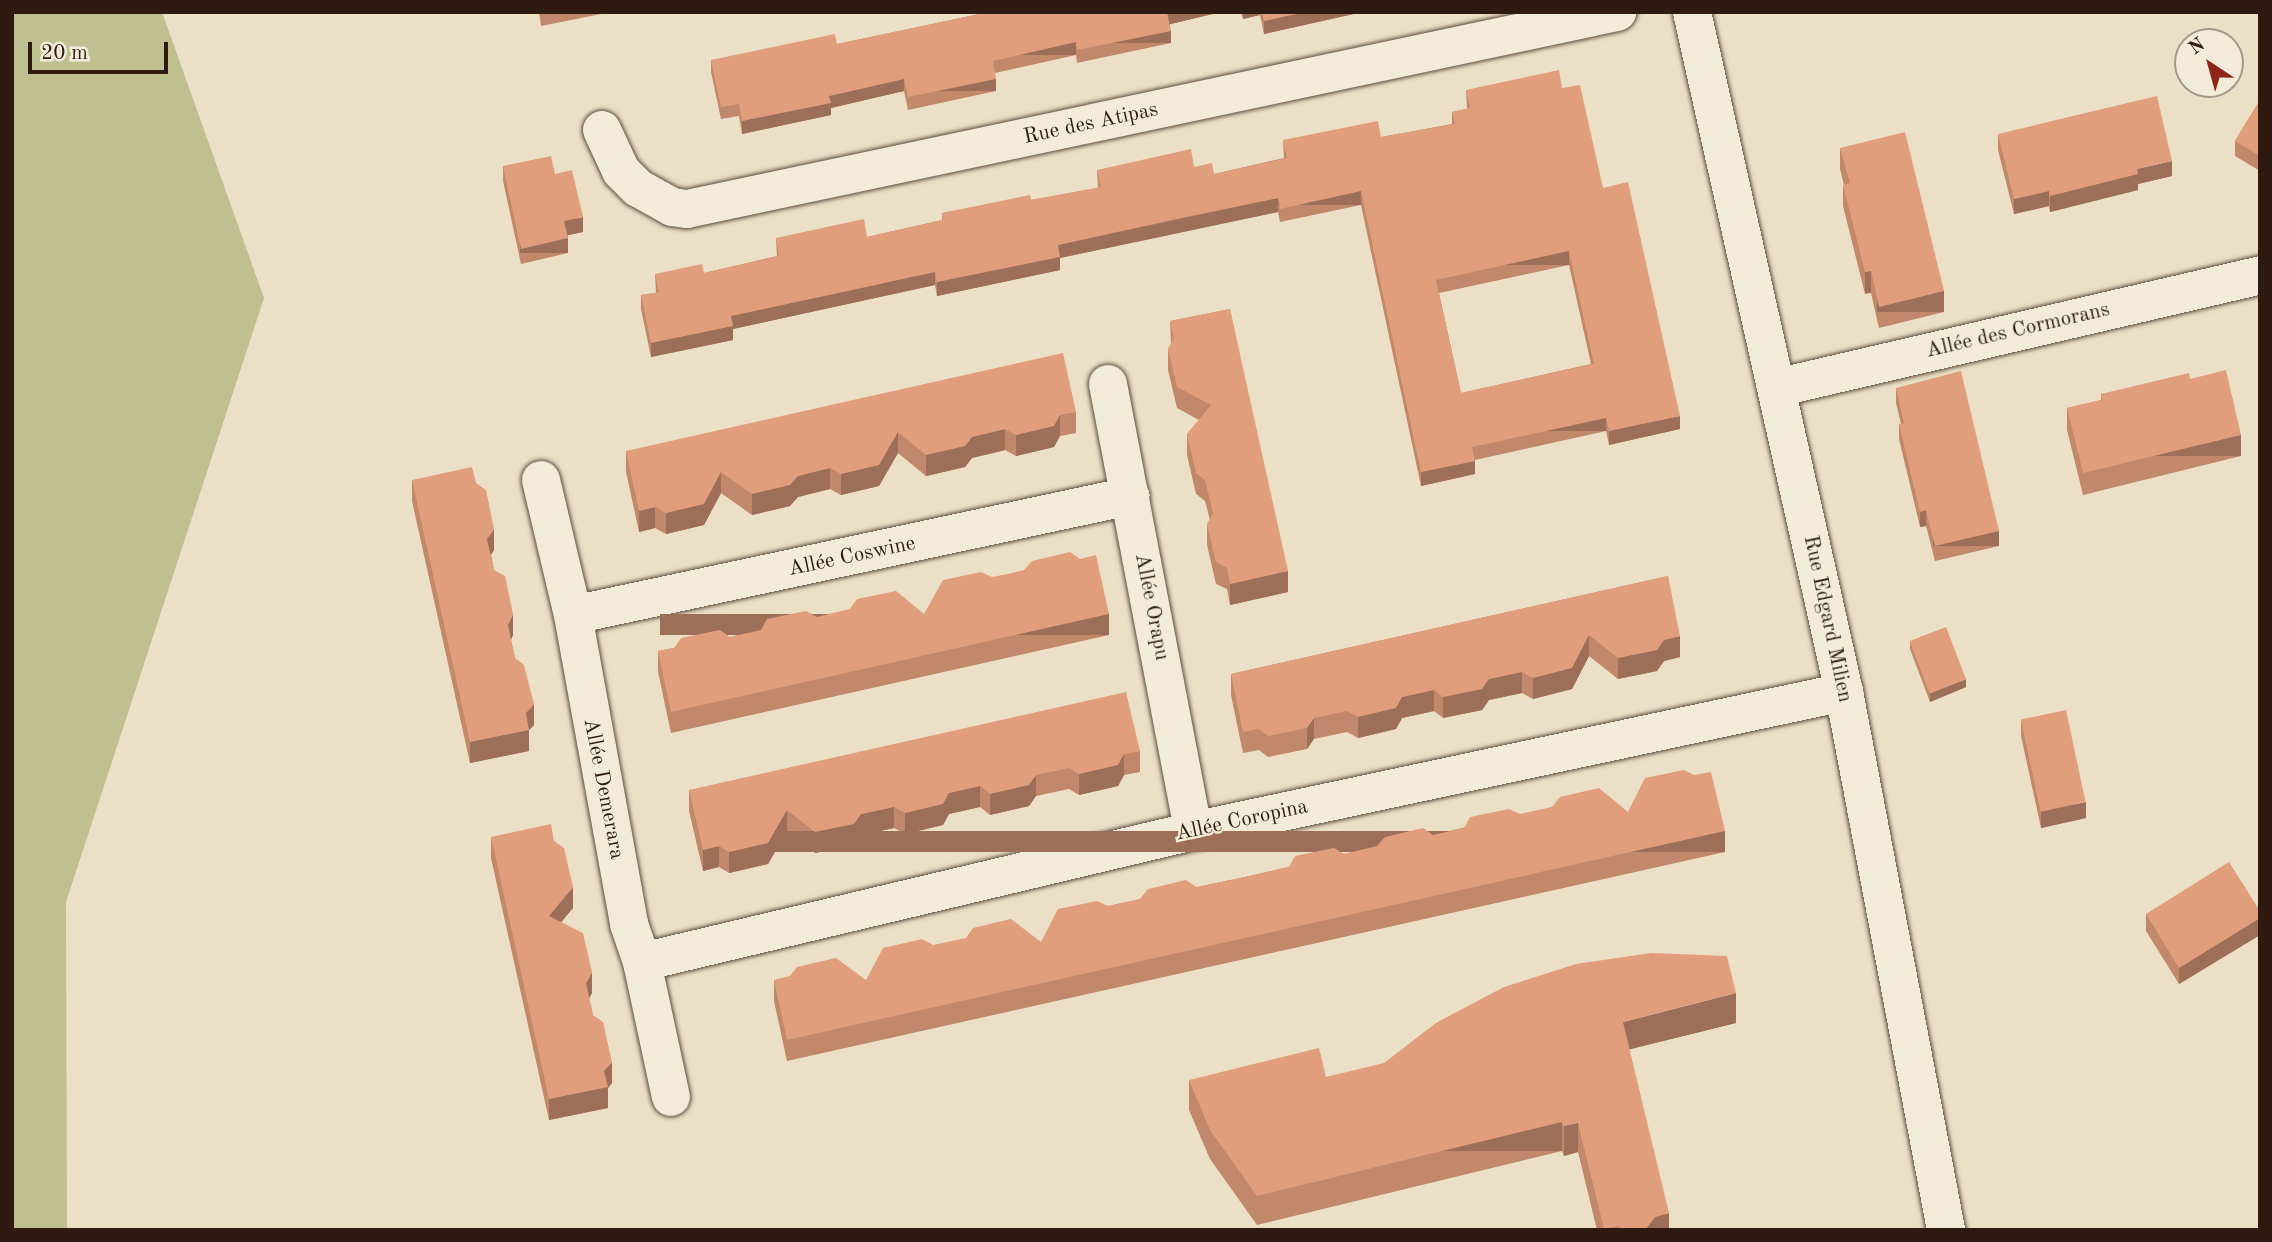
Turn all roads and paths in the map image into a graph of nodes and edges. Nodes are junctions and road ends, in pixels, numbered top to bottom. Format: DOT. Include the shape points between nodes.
graph roads {
  1 [pos="1618,12"];
  2 [pos="1692,12"];
  3 [pos="602,130"];
  4 [pos="2260,275"];
  5 [pos="1108,384"];
  6 [pos="1776,388"];
  7 [pos="541,480"];
  8 [pos="1130,496"];
  9 [pos="573,615"];
  10 [pos="1844,692"];
  11 [pos="1193,831"];
  12 [pos="642,962"];
  13 [pos="671,1097"];
  14 [pos="1946,1230"];
  1 -- 3 [label="street, Rue des Atipas" via="687,209 671,207 638,188 621,171"];
  2 -- 6 [label="street, Rue Edgard Milien"];
  4 -- 6 [label="street, Allée des Cormorans"];
  5 -- 8 [label="street, Allée Orapu"];
  6 -- 10 [label="street, Rue Edgard Milien"];
  7 -- 9 [label="street, Allée Demerara"];
  8 -- 9 [label="street, Allée Coswine"];
  8 -- 11 [label="street, Allée Orapu"];
  9 -- 12 [label="street, Allée Demerara" via="629,924"];
  10 -- 11 [label="street, Allée Coropina"];
  10 -- 14 [label="street, Rue Edgard Milien"];
  11 -- 12 [label="street, Allée Coropina"];
  12 -- 13 [label="street, Allée Demerara"];
}
